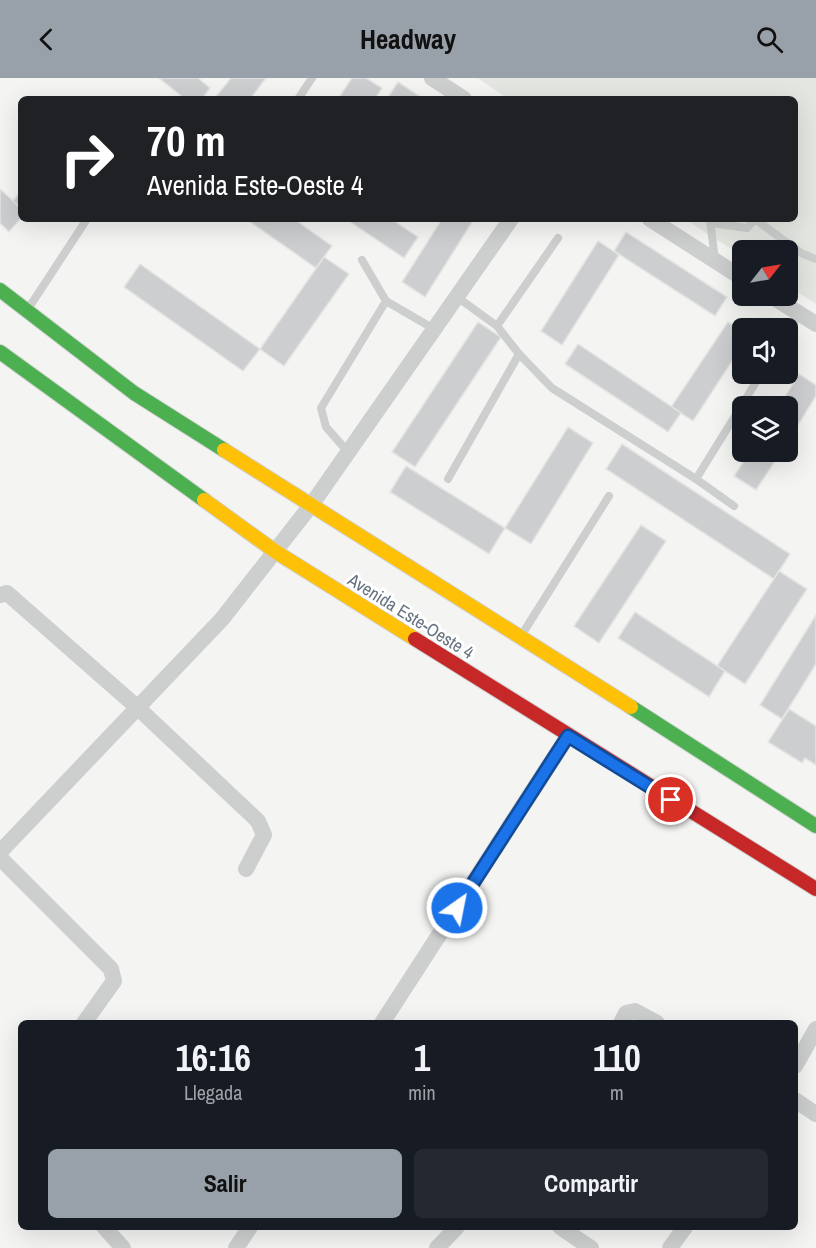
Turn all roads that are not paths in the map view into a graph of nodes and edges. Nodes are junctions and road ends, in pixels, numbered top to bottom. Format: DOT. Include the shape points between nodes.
graph roads {
  1 [pos="312,78"];
  2 [pos="432,78"];
  3 [pos="300,96"];
  4 [pos="459,96"];
  5 [pos="85,222"];
  6 [pos="509,222"];
  7 [pos="655,222"];
  8 [pos="711,222"];
  9 [pos="716,222"];
  10 [pos="752,222"];
  11 [pos="759,222"];
  12 [pos="558,238"];
  13 [pos="816,259"];
  14 [pos="362,260"];
  15 [pos="716,261"];
  16 [pos="732,271"];
  17 [pos="0,290"];
  18 [pos="457,297"];
  19 [pos="386,302"];
  20 [pos="787,306"];
  21 [pos="27,311"];
  22 [pos="799,313"];
  23 [pos="796,318"];
  24 [pos="816,324"];
  25 [pos="496,326"];
  26 [pos="434,329"];
  27 [pos="0,352"];
  28 [pos="519,354"];
  29 [pos="755,384"];
  30 [pos="348,452"];
  31 [pos="448,479"];
  32 [pos="696,479"];
  33 [pos="609,496"];
  34 [pos="312,504"];
  35 [pos="734,506"];
  36 [pos="276,552"];
  37 [pos="0,595"];
  38 [pos="521,636"];
  39 [pos="138,708"];
  40 [pos="568,736"];
  41 [pos="816,826"];
  42 [pos="0,852"];
  43 [pos="0,858"];
  44 [pos="246,869"];
  45 [pos="816,890"];
  46 [pos="86,1020"];
  47 [pos="384,1020"];
  48 [pos="622,1020"];
  49 [pos="652,1020"];
  50 [pos="816,1029"];
  51 [pos="798,1061"];
  52 [pos="798,1102"];
  53 [pos="816,1114"];
  54 [pos="107,1230"];
  55 [pos="248,1230"];
  56 [pos="454,1230"];
  57 [pos="564,1230"];
  58 [pos="683,1230"];
  59 [pos="123,1248"];
  60 [pos="236,1248"];
  61 [pos="437,1248"];
  62 [pos="591,1248"];
  63 [pos="670,1248"];
  1 -- 3 [label="lane"];
  2 -- 4 [label="street"];
  5 -- 21 [label="lane"];
  6 -- 18 [label="street"];
  7 -- 15 [label="street"];
  8 -- 15 [label="lane"];
  9 -- 10 [label="lane" via="747,228"];
  11 -- 13 [label="lane" via="801,253"];
  12 -- 25 [label="lane"];
  14 -- 19 [label="lane"];
  15 -- 16 [label="street"];
  17 -- 21 [label="main road"];
  18 -- 25 [label="lane"];
  18 -- 26 [label="street"];
  19 -- 26 [label="lane"];
  19 -- 30 [label="lane" via="321,408 326,427"];
  20 -- 22 [label="street"];
  21 -- 34 [label="main road" via="134,393"];
  22 -- 23 [label="lane"];
  22 -- 24 [label="street"];
  25 -- 28 [label="lane"];
  26 -- 30 [label="street"];
  27 -- 36 [label="main road, Avenida Este-Oeste 4"];
  28 -- 31 [label="lane"];
  28 -- 32 [label="lane" via="552,388"];
  29 -- 32 [label="lane"];
  30 -- 34 [label="street"];
  32 -- 35 [label="lane"];
  33 -- 38 [label="lane"];
  34 -- 36 [label="street"];
  34 -- 38 [label="main road"];
  36 -- 39 [label="street" via="222,619"];
  36 -- 40 [label="main road, Avenida Este-Oeste 4"];
  37 -- 39 [label="street" via="7,593"];
  38 -- 41 [label="main road"];
  39 -- 42 [label="street"];
  39 -- 44 [label="street" via="258,821 264,835"];
  40 -- 45 [label="main road, Avenida Este-Oeste 4"];
  40 -- 47 [label="street"];
  43 -- 46 [label="street" via="111,969 114,981"];
  48 -- 49 [label="street" via="626,1013 635,1011"];
  50 -- 51 [label="street"];
  52 -- 53 [label="street"];
  54 -- 59 [label="street"];
  55 -- 60 [label="street"];
  56 -- 61 [label="street"];
  57 -- 62 [label="street"];
  58 -- 63 [label="street"];
}
